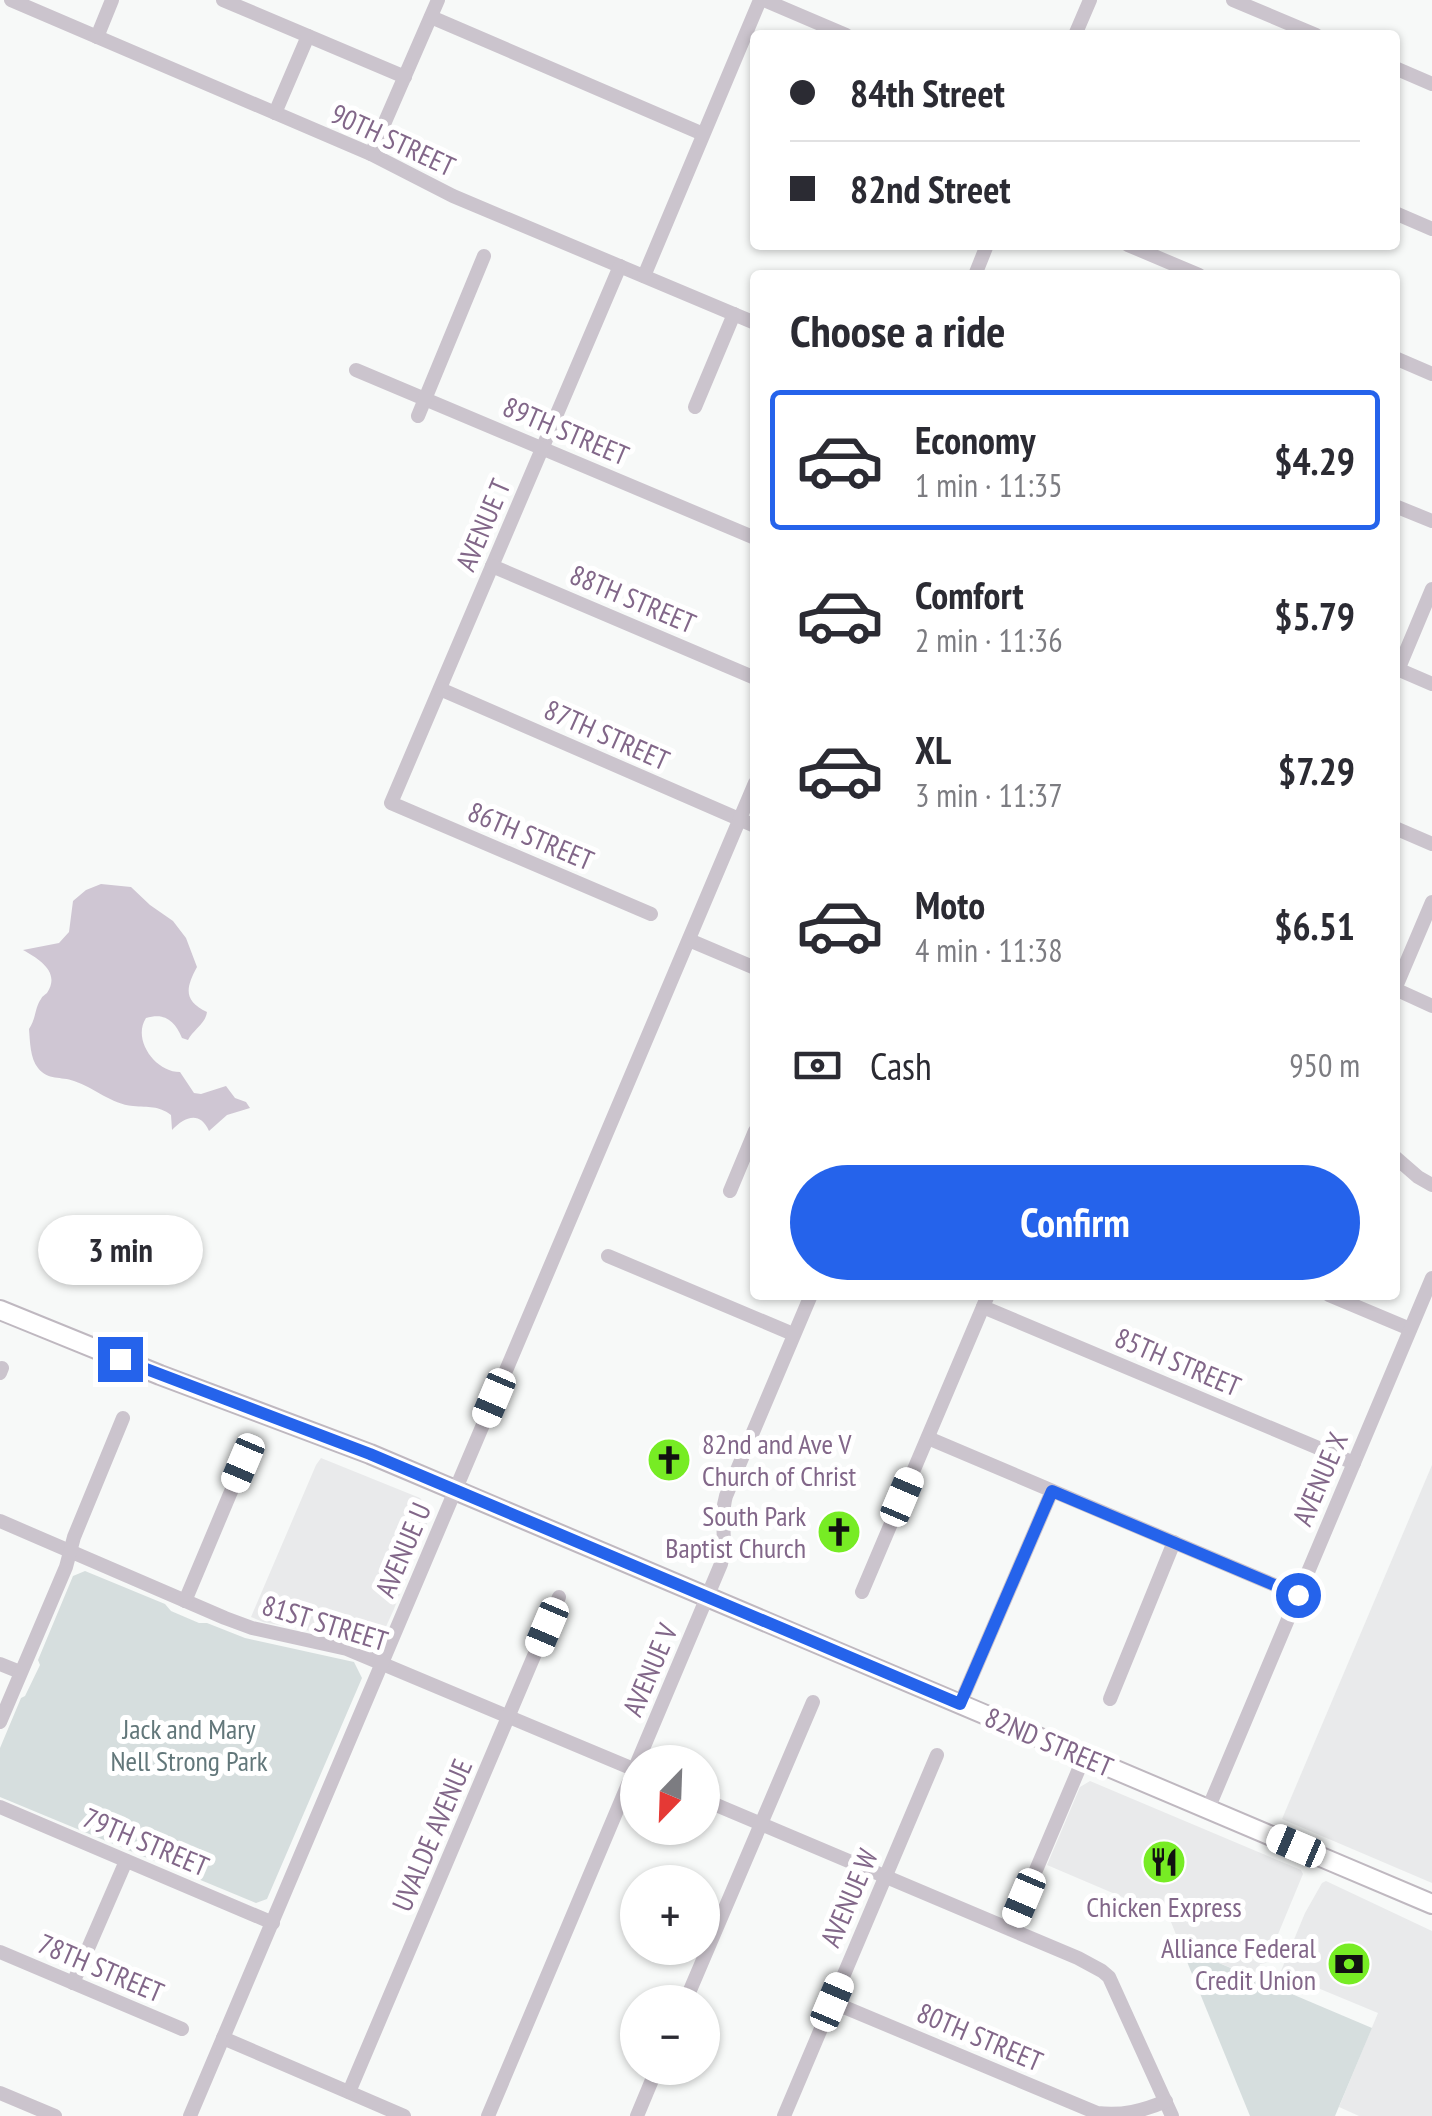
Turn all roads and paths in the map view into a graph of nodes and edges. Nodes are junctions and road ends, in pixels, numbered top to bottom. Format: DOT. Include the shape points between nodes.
graph roads {
  1 [pos="10,0"];
  2 [pos="112,0"];
  3 [pos="223,0"];
  4 [pos="438,0"];
  5 [pos="762,0"];
  6 [pos="1090,0"];
  7 [pos="1233,0"];
  8 [pos="430,16"];
  9 [pos="834,30"];
  10 [pos="1078,30"];
  11 [pos="1304,30"];
  12 [pos="308,36"];
  13 [pos="97,37"];
  14 [pos="1400,70"];
  15 [pos="405,77"];
  16 [pos="1432,84"];
  17 [pos="275,113"];
  18 [pos="703,134"];
  19 [pos="372,154"];
  20 [pos="1400,215"];
  21 [pos="1432,229"];
  22 [pos="1140,250"];
  23 [pos="484,256"];
  24 [pos="620,266"];
  25 [pos="1187,270"];
  26 [pos="644,276"];
  27 [pos="734,314"];
  28 [pos="750,321"];
  29 [pos="1400,360"];
  30 [pos="356,370"];
  31 [pos="1432,374"];
  32 [pos="425,398"];
  33 [pos="694,407"];
  34 [pos="418,416"];
  35 [pos="543,448"];
  36 [pos="1400,508"];
  37 [pos="1432,521"];
  38 [pos="750,536"];
  39 [pos="492,566"];
  40 [pos="1432,589"];
  41 [pos="1400,662"];
  42 [pos="1400,670"];
  43 [pos="750,676"];
  44 [pos="1432,684"];
  45 [pos="440,689"];
  46 [pos="750,794"];
  47 [pos="391,803"];
  48 [pos="739,820"];
  49 [pos="750,824"];
  50 [pos="1400,830"];
  51 [pos="1432,844"];
  52 [pos="1432,902"];
  53 [pos="651,914"];
  54 [pos="688,940"];
  55 [pos="750,966"];
  56 [pos="1400,977"];
  57 [pos="1400,991"];
  58 [pos="1432,1006"];
  59 [pos="750,1143"];
  60 [pos="1400,1161"];
  61 [pos="1432,1185"];
  62 [pos="730,1191"];
  63 [pos="608,1256"];
  64 [pos="1432,1278"];
  65 [pos="808,1300"];
  66 [pos="1342,1300"];
  67 [pos="986,1301"];
  68 [pos="0,1310"];
  69 [pos="1410,1329"];
  70 [pos="793,1334"];
  71 [pos="123,1418"];
  72 [pos="928,1438"];
  73 [pos="243,1463"];
  74 [pos="1354,1463"];
  75 [pos="455,1490"];
  76 [pos="1052,1491"];
  77 [pos="0,1521"];
  78 [pos="1174,1542"];
  79 [pos="70,1552"];
  80 [pos="862,1592"];
  81 [pos="1298,1595"];
  82 [pos="560,1597"];
  83 [pos="708,1598"];
  84 [pos="185,1601"];
  85 [pos="0,1664"];
  86 [pos="382,1664"];
  87 [pos="20,1672"];
  88 [pos="1110,1700"];
  89 [pos="812,1702"];
  90 [pos="960,1704"];
  91 [pos="509,1717"];
  92 [pos="0,1722"];
  93 [pos="646,1745"];
  94 [pos="937,1755"];
  95 [pos="1084,1756"];
  96 [pos="620,1763"];
  97 [pos="720,1806"];
  98 [pos="620,1807"];
  99 [pos="0,1808"];
  100 [pos="1208,1809"];
  101 [pos="760,1823"];
  102 [pos="126,1861"];
  103 [pos="886,1876"];
  104 [pos="1432,1904"];
  105 [pos="272,1923"];
  106 [pos="1011,1930"];
  107 [pos="0,1952"];
  108 [pos="73,1983"];
  109 [pos="692,1985"];
  110 [pos="832,2002"];
  111 [pos="182,2030"];
  112 [pos="223,2038"];
  113 [pos="650,2085"];
  114 [pos="349,2092"];
  115 [pos="0,2093"];
  116 [pos="1166,2100"];
  117 [pos="56,2116"];
  118 [pos="190,2116"];
  119 [pos="404,2116"];
  120 [pos="488,2116"];
  121 [pos="637,2116"];
  122 [pos="784,2116"];
  123 [pos="1172,2116"];
  1 -- 13 [label="street, 90TH STREET"];
  2 -- 13 [label="street"];
  3 -- 12 [label="street"];
  4 -- 8 [label="street"];
  5 -- 9 [label="street"];
  5 -- 18 [label="street"];
  6 -- 10 [label="street"];
  7 -- 11 [label="street"];
  8 -- 15 [label="street"];
  8 -- 18 [label="street"];
  12 -- 15 [label="street"];
  12 -- 17 [label="street"];
  13 -- 17 [label="street, 90TH STREET"];
  14 -- 16 [label="street"];
  15 -- 19 [label="street"];
  17 -- 19 [label="street, 90TH STREET"];
  18 -- 26 [label="street"];
  19 -- 24 [label="street, 90TH STREET"];
  20 -- 21 [label="street"];
  22 -- 25 [label="street"];
  23 -- 32 [label="street"];
  24 -- 26 [label="street, 90TH STREET"];
  24 -- 35 [label="street, AVENUE T"];
  26 -- 27 [label="street, 90TH STREET"];
  27 -- 28 [label="street, 90TH STREET"];
  27 -- 33 [label="street"];
  29 -- 31 [label="street"];
  30 -- 32 [label="street, 89TH STREET"];
  32 -- 34 [label="street"];
  32 -- 35 [label="street, 89TH STREET"];
  35 -- 38 [label="street, 89TH STREET"];
  35 -- 39 [label="street, AVENUE T"];
  36 -- 37 [label="street"];
  39 -- 43 [label="street, 88TH STREET"];
  39 -- 45 [label="street, AVENUE T"];
  40 -- 41 [label="street"];
  42 -- 44 [label="street"];
  45 -- 47 [label="street, AVENUE T"];
  45 -- 48 [label="street, 87TH STREET"];
  46 -- 48 [label="street, AVENUE U"];
  47 -- 53 [label="street, 86TH STREET"];
  48 -- 49 [label="street, 87TH STREET"];
  48 -- 54 [label="street, AVENUE U"];
  50 -- 51 [label="street"];
  52 -- 56 [label="street"];
  54 -- 55 [label="street"];
  54 -- 75 [label="street, AVENUE U"];
  57 -- 58 [label="street"];
  59 -- 62 [label="street"];
  60 -- 61 [label="street"];
  63 -- 70 [label="street"];
  64 -- 69 [label="street, AVENUE X"];
  65 -- 70 [label="street, AVENUE V"];
  66 -- 69 [label="street"];
  67 -- 72 [label="street"];
  67 -- 74 [label="street, 85TH STREET"];
  68 -- 75 [label="main road, 82ND STREET"];
  69 -- 74 [label="street, AVENUE X"];
  70 -- 83 [label="street, AVENUE V" via="723,1504 725,1550"];
  71 -- 79 [label="street"];
  72 -- 76 [label="street"];
  72 -- 80 [label="street"];
  73 -- 84 [label="street"];
  74 -- 81 [label="street, AVENUE X"];
  75 -- 83 [label="main road, 82ND STREET"];
  75 -- 86 [label="street, AVENUE U"];
  76 -- 78 [label="street"];
  76 -- 90 [label="street"];
  77 -- 79 [label="street, 81ST STREET"];
  78 -- 81 [label="street"];
  78 -- 88 [label="street"];
  79 -- 84 [label="street, 81ST STREET"];
  79 -- 87 [label="street"];
  81 -- 100 [label="street, AVENUE X"];
  82 -- 91 [label="street, UVALDE AVENUE"];
  83 -- 90 [label="main road, 82ND STREET"];
  83 -- 93 [label="street, AVENUE V"];
  84 -- 86 [label="street, 81ST STREET" via="252,1628 324,1642"];
  85 -- 87 [label="street"];
  86 -- 91 [label="street, 81ST STREET"];
  86 -- 105 [label="street, AVENUE U"];
  87 -- 92 [label="street"];
  89 -- 101 [label="street"];
  90 -- 95 [label="main road, 82ND STREET"];
  91 -- 96 [label="street, 81ST STREET"];
  91 -- 114 [label="street, UVALDE AVENUE"];
  94 -- 103 [label="street, AVENUE W"];
  95 -- 100 [label="main road, 82ND STREET"];
  95 -- 106 [label="street"];
  97 -- 101 [label="street"];
  98 -- 120 [label="street, AVENUE V"];
  99 -- 102 [label="street, 79TH STREET"];
  100 -- 104 [label="main road, 82ND STREET"];
  101 -- 103 [label="street"];
  101 -- 109 [label="street"];
  102 -- 105 [label="street, 79TH STREET"];
  102 -- 108 [label="street"];
  103 -- 106 [label="street"];
  103 -- 110 [label="street, AVENUE W"];
  105 -- 112 [label="street, AVENUE U"];
  106 -- 116 [label="street" via="1109,1977"];
  107 -- 108 [label="street, 78TH STREET"];
  108 -- 111 [label="street, 78TH STREET"];
  110 -- 116 [label="street, 80TH STREET" via="1108,2116"];
  110 -- 122 [label="street, AVENUE W"];
  112 -- 114 [label="street"];
  112 -- 118 [label="street, AVENUE U"];
  113 -- 121 [label="street"];
  114 -- 119 [label="street"];
  115 -- 117 [label="street"];
  116 -- 123 [label="street"];
}
